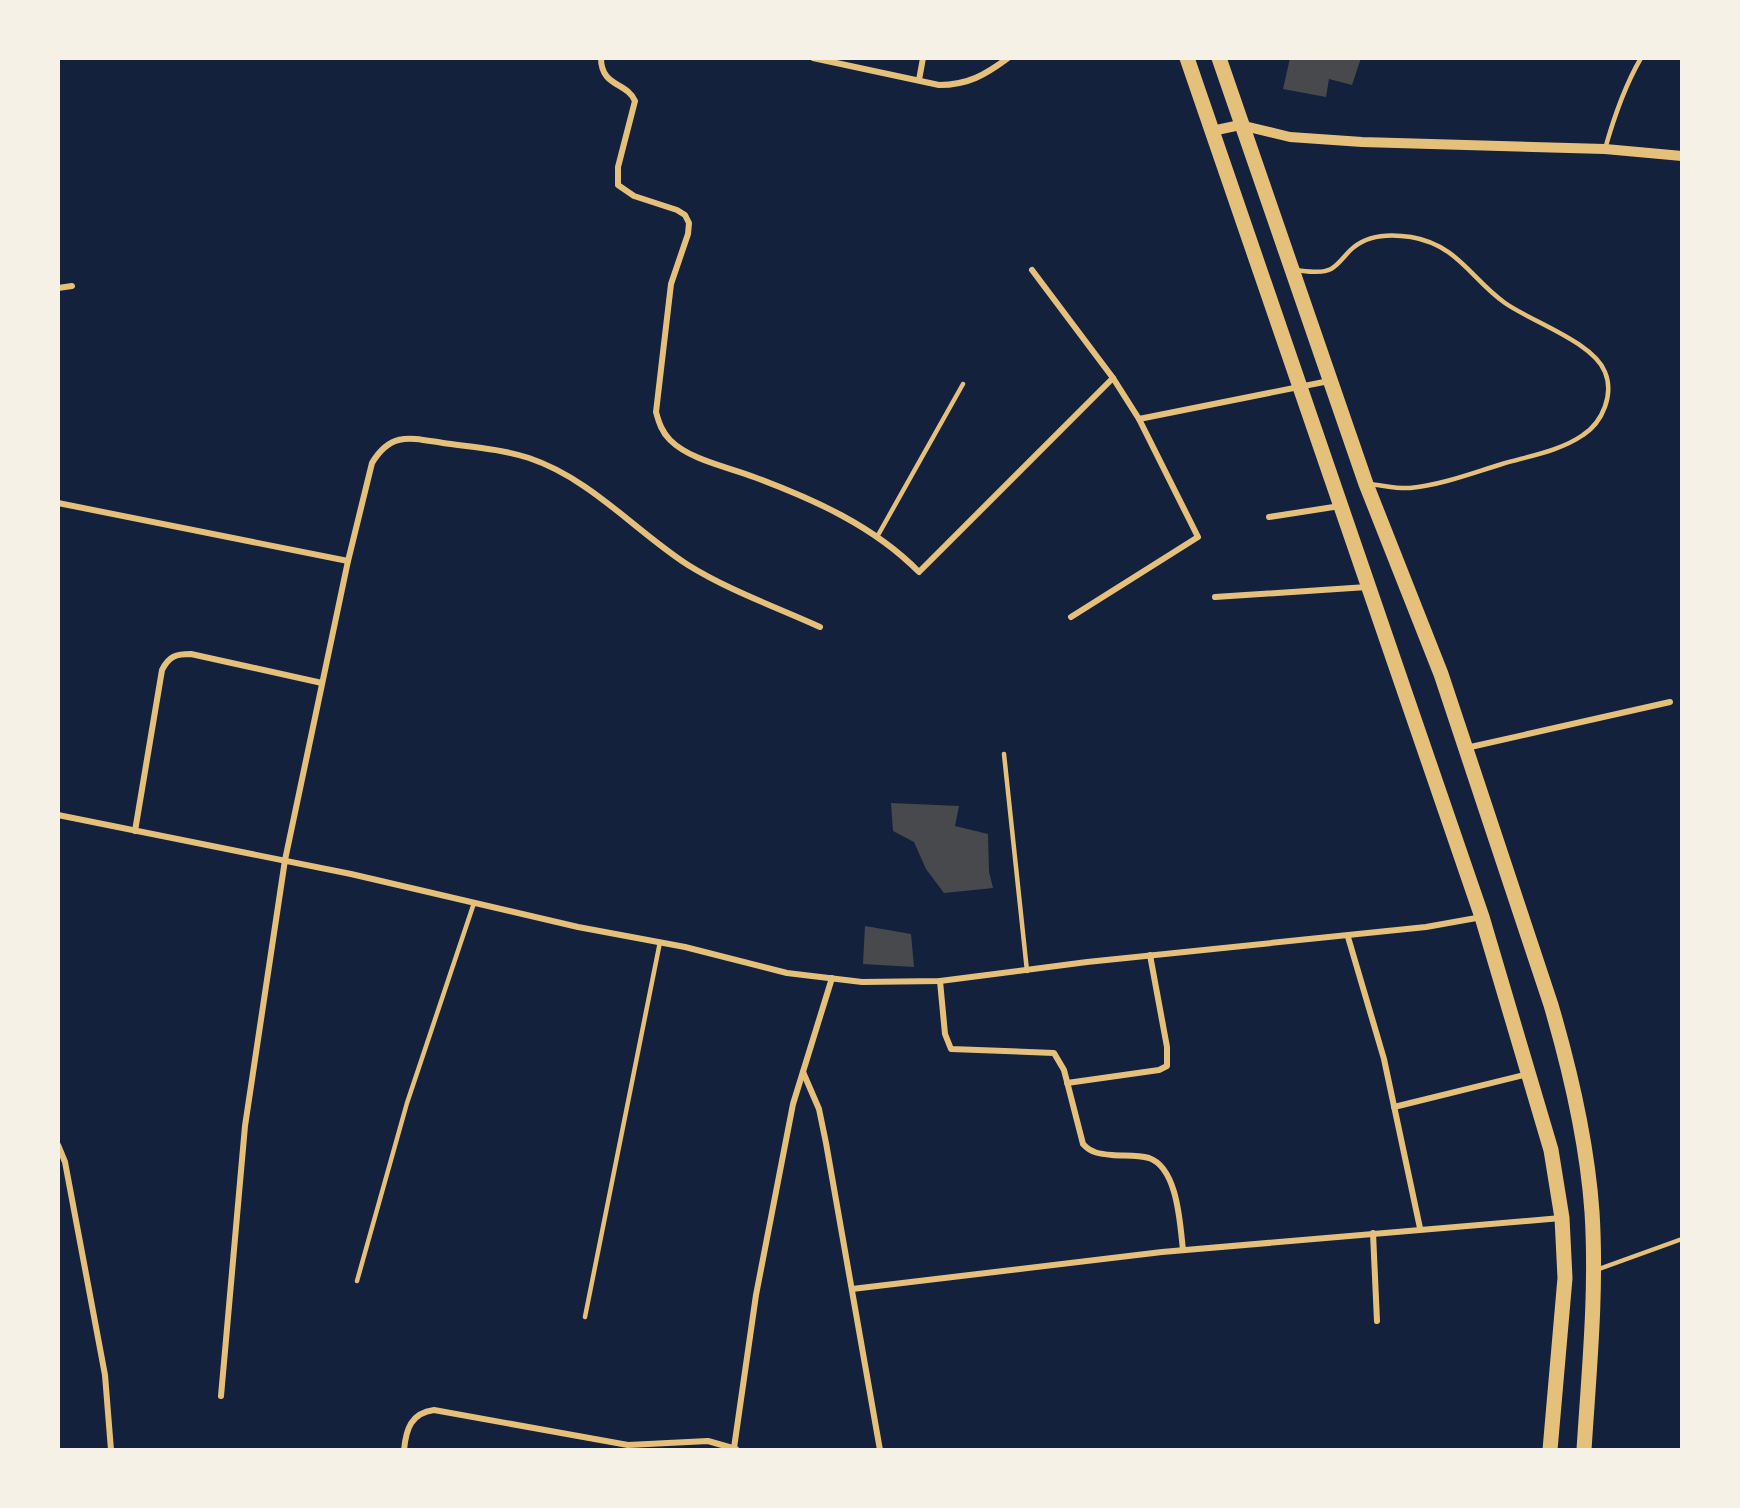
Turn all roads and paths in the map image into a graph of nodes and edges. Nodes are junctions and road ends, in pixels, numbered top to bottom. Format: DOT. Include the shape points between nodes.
graph roads {
  1 [pos="601,58"];
  2 [pos="813,58"];
  3 [pos="923,58"];
  4 [pos="1008,58"];
  5 [pos="1187,58"];
  6 [pos="1219,58"];
  7 [pos="1641,58"];
  8 [pos="919,80"];
  9 [pos="1240,125"];
  10 [pos="1212,131"];
  11 [pos="1605,149"];
  12 [pos="1682,156"];
  13 [pos="1032,270"];
  14 [pos="1291,270"];
  15 [pos="72,286"];
  16 [pos="58,288"];
  17 [pos="1113,378"];
  18 [pos="1330,380"];
  19 [pos="963,384"];
  20 [pos="1301,388"];
  21 [pos="1139,419"];
  22 [pos="1366,484"];
  23 [pos="58,503"];
  24 [pos="1341,506"];
  25 [pos="1269,517"];
  26 [pos="877,537"];
  27 [pos="348,561"];
  28 [pos="1370,587"];
  29 [pos="1215,597"];
  30 [pos="1071,617"];
  31 [pos="820,627"];
  32 [pos="322,683"];
  33 [pos="1670,702"];
  34 [pos="1465,748"];
  35 [pos="1004,753"];
  36 [pos="58,815"];
  37 [pos="135,831"];
  38 [pos="285,860"];
  39 [pos="474,903"];
  40 [pos="1482,917"];
  41 [pos="1348,937"];
  42 [pos="660,942"];
  43 [pos="1150,956"];
  44 [pos="1027,971"];
  45 [pos="832,978"];
  46 [pos="940,981"];
  47 [pos="803,1072"];
  48 [pos="1531,1074"];
  49 [pos="1067,1083"];
  50 [pos="1394,1107"];
  51 [pos="58,1145"];
  52 [pos="1562,1218"];
  53 [pos="1420,1228"];
  54 [pos="1373,1233"];
  55 [pos="1682,1239"];
  56 [pos="1183,1250"];
  57 [pos="1594,1271"];
  58 [pos="357,1281"];
  59 [pos="852,1289"];
  60 [pos="585,1317"];
  61 [pos="1377,1321"];
  62 [pos="221,1396"];
  63 [pos="111,1449"];
  64 [pos="404,1449"];
  65 [pos="736,1449"];
  66 [pos="880,1449"];
  67 [pos="1550,1449"];
  68 [pos="1584,1449"];
  1 -- 26 [label="street" via="605,76 635,100 618,167 618,184 634,196 677,210 689,223 671,285 656,412 660,428 670,441 692,454 794,492"];
  2 -- 8 [label="street"];
  3 -- 8 [label="street"];
  4 -- 8 [label="street" via="971,82 939,85"];
  5 -- 10 [label="main road"];
  6 -- 9 [label="main road"];
  7 -- 11 [label="lane" via="1616,113"];
  9 -- 10 [label="street"];
  9 -- 11 [label="street" via="1290,137 1350,141"];
  9 -- 14 [label="main road"];
  10 -- 20 [label="main road"];
  11 -- 12 [label="street"];
  13 -- 17 [label="street"];
  14 -- 18 [label="main road"];
  14 -- 22 [label="lane" via="1331,269 1369,238 1412,237 1437,245 1471,268 1499,299 1560,333 1594,356 1605,370 1609,386 1597,422 1584,435 1561,447 1442,482 1408,488"];
  15 -- 16 [label="street"];
  17 -- 21 [label="street"];
  17 -- 26 [label="street" via="919,572"];
  18 -- 20 [label="street"];
  18 -- 22 [label="main road"];
  19 -- 26 [label="lane"];
  20 -- 21 [label="street"];
  20 -- 24 [label="main road"];
  21 -- 30 [label="street" via="1198,537"];
  22 -- 34 [label="main road" via="1441,674"];
  23 -- 27 [label="street"];
  24 -- 25 [label="street"];
  24 -- 28 [label="main road"];
  27 -- 31 [label="street" via="372,463 379,450 392,440 411,438 492,449 555,469 591,491 689,565"];
  27 -- 32 [label="street"];
  28 -- 29 [label="street"];
  28 -- 40 [label="main road"];
  32 -- 37 [label="street" via="191,654 167,659"];
  32 -- 38 [label="street"];
  33 -- 34 [label="street"];
  34 -- 57 [label="main road" via="1569,1068 1587,1161"];
  35 -- 44 [label="lane"];
  36 -- 37 [label="street"];
  37 -- 38 [label="street"];
  38 -- 39 [label="street"];
  38 -- 62 [label="street" via="245,1126"];
  39 -- 42 [label="street"];
  39 -- 58 [label="lane" via="407,1103"];
  40 -- 41 [label="street"];
  40 -- 48 [label="main road"];
  41 -- 43 [label="street"];
  41 -- 50 [label="street"];
  42 -- 45 [label="street" via="787,973"];
  42 -- 60 [label="lane"];
  43 -- 44 [label="street"];
  43 -- 49 [label="street" via="1167,1066"];
  44 -- 46 [label="street"];
  45 -- 46 [label="street" via="862,982"];
  45 -- 47 [label="street"];
  46 -- 49 [label="street" via="945,1034 951,1049 1054,1053"];
  47 -- 59 [label="street" via="819,1109"];
  47 -- 65 [label="street" via="793,1104 756,1295"];
  48 -- 50 [label="street"];
  48 -- 52 [label="main road" via="1551,1150"];
  49 -- 56 [label="street" via="1088,1150 1151,1159 1161,1168 1173,1187"];
  50 -- 53 [label="street"];
  51 -- 63 [label="street" via="105,1375"];
  52 -- 53 [label="street"];
  52 -- 67 [label="main road" via="1565,1278"];
  53 -- 54 [label="street"];
  54 -- 56 [label="street"];
  54 -- 61 [label="street"];
  55 -- 57 [label="lane"];
  56 -- 59 [label="street"];
  57 -- 68 [label="main road"];
  59 -- 66 [label="street"];
  64 -- 65 [label="street" via="409,1424 422,1412 434,1410 628,1445 708,1441"];
}
